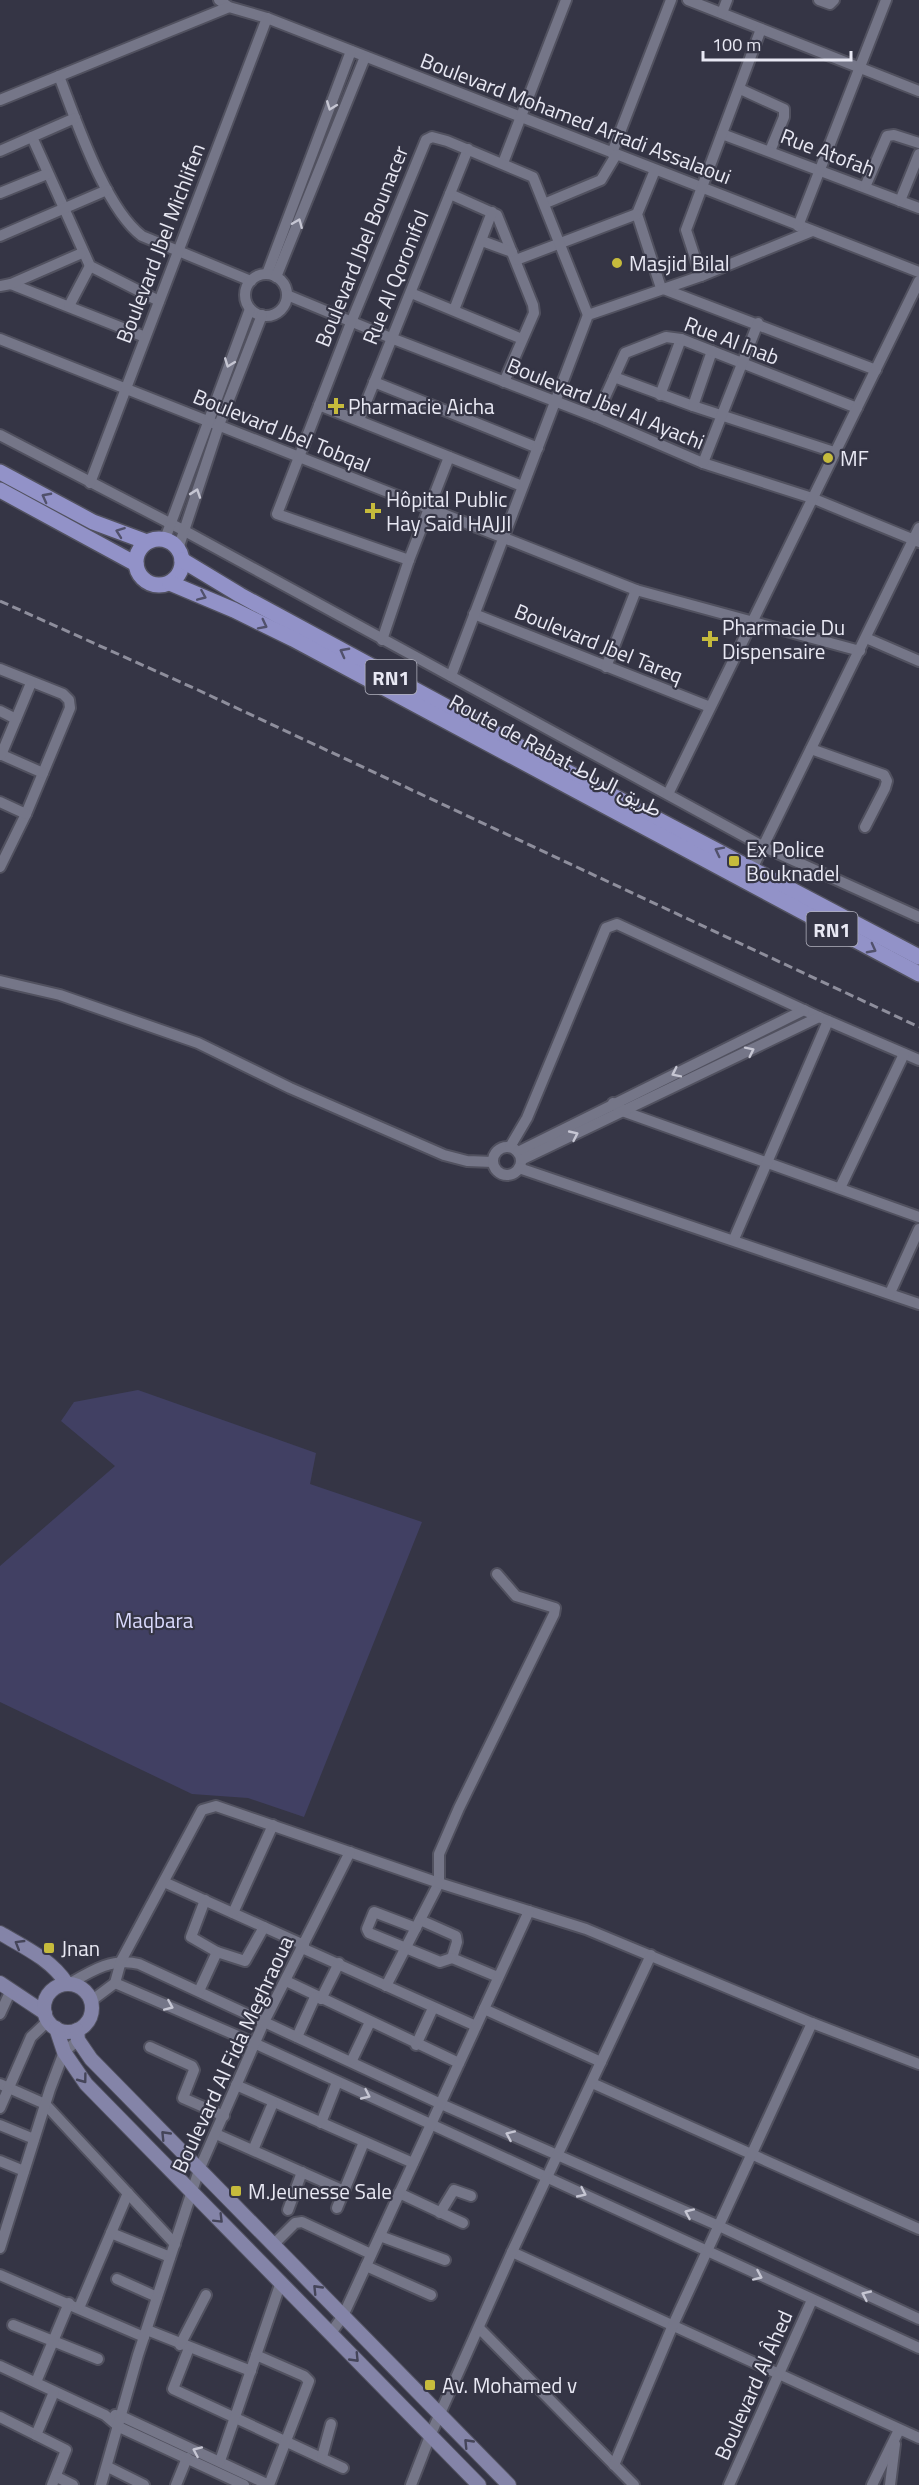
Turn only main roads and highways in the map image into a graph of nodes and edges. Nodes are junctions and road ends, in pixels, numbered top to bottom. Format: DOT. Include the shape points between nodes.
graph roads {
  1 [pos="0,472"];
  2 [pos="0,490"];
  3 [pos="147,542"];
  4 [pos="180,554"];
  5 [pos="136,564"];
  6 [pos="170,583"];
  7 [pos="919,957"];
  8 [pos="919,974"];
  3 -- 1 [label="main road, one-way" via="93,522"];
  2 -- 5 [label="main road, RN1"];
  3 -- 4 [label="main road, RN1" via="168,532"];
  3 -- 5 [label="main road" via="140,549"];
  4 -- 6 [label="main road" via="180,572"];
  7 -- 4 [label="main road, Route de Rabat طريق الرباط / RN1, one-way" via="240,595"];
  5 -- 6 [label="main road, RN1" via="148,583"];
  6 -- 8 [label="main road, Route de Rabat طريق الرباط / RN1, one-way" via="293,639"];
}
